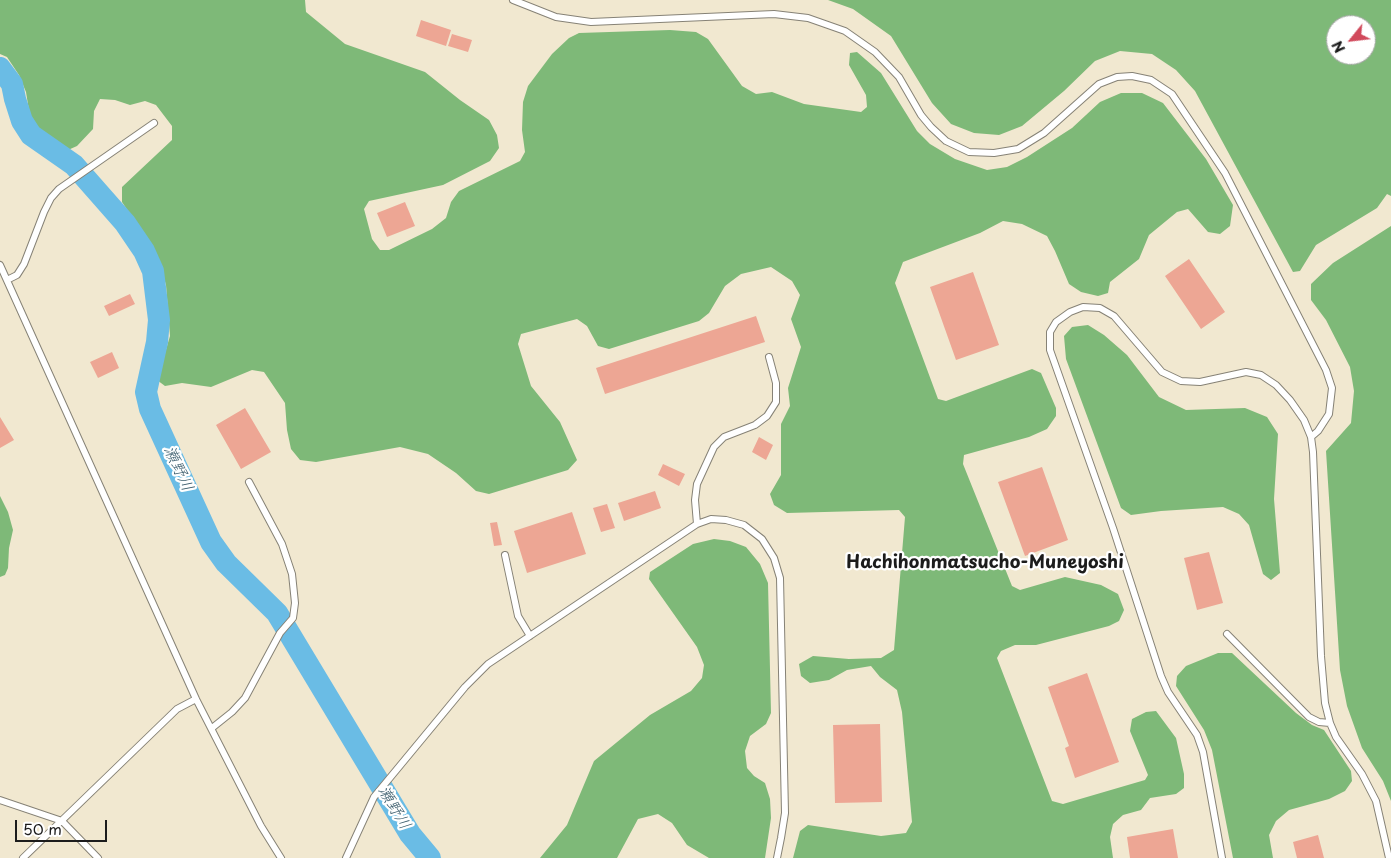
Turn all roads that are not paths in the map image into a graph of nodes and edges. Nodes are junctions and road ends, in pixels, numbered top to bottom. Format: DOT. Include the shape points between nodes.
graph roads {
  1 [pos="513,0"];
  2 [pos="154,123"];
  3 [pos="0,265"];
  4 [pos="7,280"];
  5 [pos="769,357"];
  6 [pos="1311,436"];
  7 [pos="249,482"];
  8 [pos="697,524"];
  9 [pos="505,555"];
  10 [pos="1227,634"];
  11 [pos="530,636"];
  12 [pos="196,699"];
  13 [pos="1330,723"];
  14 [pos="212,728"];
  15 [pos="0,800"];
  16 [pos="62,821"];
  17 [pos="24,858"];
  18 [pos="98,858"];
  19 [pos="281,858"];
  20 [pos="346,858"];
  21 [pos="776,858"];
  22 [pos="1222,858"];
  23 [pos="1389,858"];
  1 -- 6 [label="lane" via="556,17 591,22 774,14 808,18 845,31 875,52 899,77 931,128 946,141 969,152 994,154 1018,149 1044,133 1099,84 1117,77 1151,80 1172,94 1226,173 1326,370 1332,388 1329,414"];
  2 -- 4 [label="lane" via="51,198 24,264 17,275"];
  3 -- 4 [label="lane"];
  4 -- 12 [label="lane"];
  5 -- 8 [label="lane" via="776,383 776,402 767,416 755,425 724,436 714,447 697,484"];
  6 -- 13 [label="lane" via="1321,656"];
  6 -- 22 [label="lane" via="1290,400 1262,375 1246,372 1200,382 1181,381 1162,372 1114,316 1100,308 1083,307 1070,312 1056,322 1050,332 1050,350 1161,676 1203,752"];
  7 -- 14 [label="lane" via="282,544 292,574 293,618 280,633 245,698"];
  8 -- 11 [label="lane"];
  8 -- 21 [label="lane" via="711,519 744,525 762,539 774,558 780,578 785,813"];
  9 -- 11 [label="lane" via="518,616"];
  10 -- 13 [label="lane" via="1309,717"];
  11 -- 20 [label="lane" via="488,664 465,687 387,780 374,797"];
  12 -- 14 [label="lane"];
  12 -- 16 [label="lane" via="177,709"];
  13 -- 23 [label="lane" via="1376,801"];
  14 -- 19 [label="lane" via="261,826"];
  15 -- 16 [label="lane"];
  16 -- 17 [label="lane"];
  16 -- 18 [label="lane"];
}
